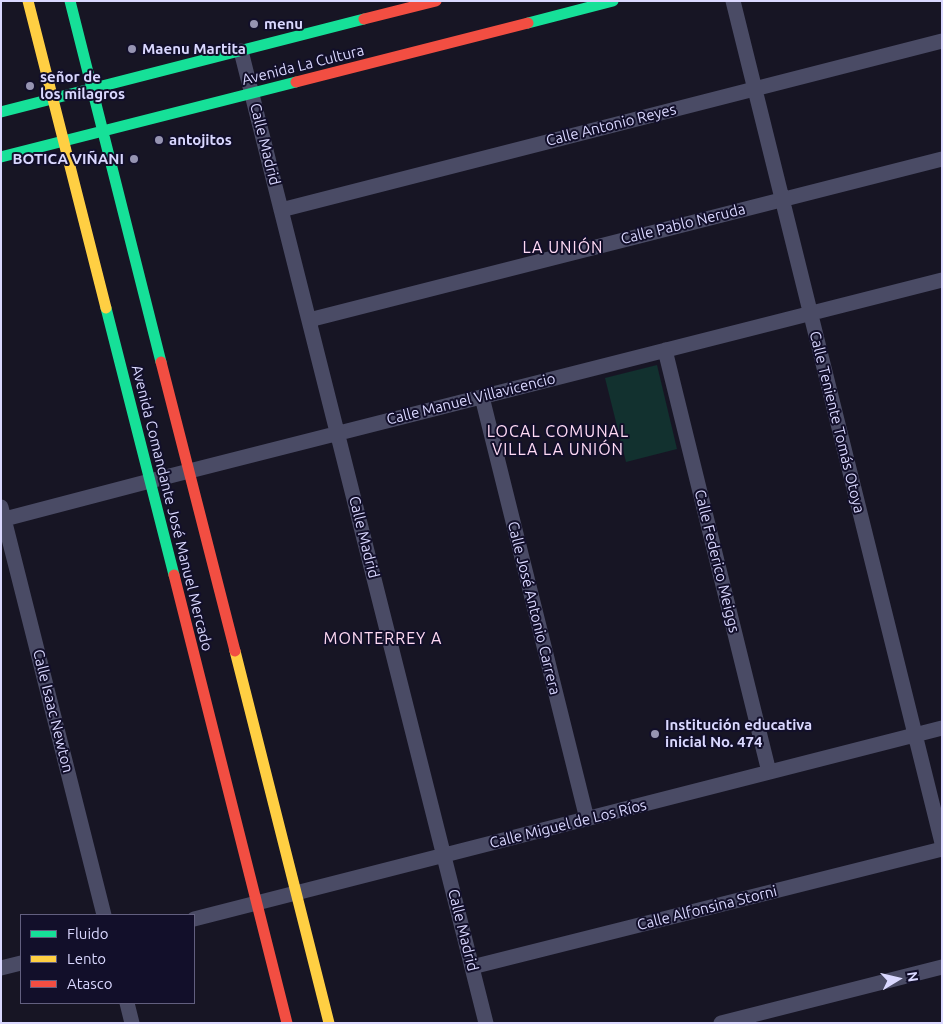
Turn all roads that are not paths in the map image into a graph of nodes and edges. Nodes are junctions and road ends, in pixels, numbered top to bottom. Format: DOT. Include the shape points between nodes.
graph roads {
  1 [pos="28,1"];
  2 [pos="70,1"];
  3 [pos="436,1"];
  4 [pos="613,1"];
  5 [pos="733,1"];
  6 [pos="942,42"];
  7 [pos="241,51"];
  8 [pos="92,89"];
  9 [pos="754,89"];
  10 [pos="252,93"];
  11 [pos="53,99"];
  12 [pos="1,112"];
  13 [pos="103,131"];
  14 [pos="64,141"];
  15 [pos="1,157"];
  16 [pos="942,159"];
  17 [pos="781,199"];
  18 [pos="281,210"];
  19 [pos="942,280"];
  20 [pos="810,313"];
  21 [pos="309,320"];
  22 [pos="665,350"];
  23 [pos="482,397"];
  24 [pos="338,433"];
  25 [pos="189,472"];
  26 [pos="150,481"];
  27 [pos="2,516"];
  28 [pos="942,728"];
  29 [pos="914,735"];
  30 [pos="769,772"];
  31 [pos="587,819"];
  32 [pos="942,843"];
  33 [pos="942,849"];
  34 [pos="444,855"];
  35 [pos="296,893"];
  36 [pos="257,903"];
  37 [pos="104,914"];
  38 [pos="195,919"];
  39 [pos="20,963"];
  40 [pos="472,967"];
  41 [pos="942,967"];
  42 [pos="1,968"];
  43 [pos="127,1004"];
  44 [pos="132,1023"];
  45 [pos="287,1023"];
  46 [pos="329,1023"];
  47 [pos="486,1023"];
  48 [pos="721,1023"];
  1 -- 11 [label="street, Avenida Comandante José Manuel Mercado"];
  2 -- 8 [label="street, Avenida Comandante José Manuel Mercado"];
  3 -- 7 [label="street, Avenida La Cultura"];
  4 -- 10 [label="street, Avenida La Cultura"];
  5 -- 9 [label="street, Calle Teniente Tomás Otoya"];
  6 -- 9 [label="street, Calle Antonio Reyes"];
  7 -- 8 [label="street, Avenida La Cultura"];
  7 -- 10 [label="street, Calle Madrid"];
  8 -- 11 [label="street, Avenida La Cultura"];
  8 -- 13 [label="street, Avenida Comandante José Manuel Mercado"];
  9 -- 17 [label="street, Calle Teniente Tomás Otoya"];
  9 -- 18 [label="street, Calle Antonio Reyes"];
  10 -- 13 [label="street, Avenida La Cultura"];
  10 -- 18 [label="street, Calle Madrid"];
  11 -- 12 [label="street, Avenida La Cultura"];
  11 -- 14 [label="street, Avenida Comandante José Manuel Mercado"];
  13 -- 14 [label="street, Avenida La Cultura"];
  13 -- 25 [label="street, Avenida Comandante José Manuel Mercado"];
  14 -- 15 [label="street, Avenida La Cultura"];
  14 -- 26 [label="street, Avenida Comandante José Manuel Mercado"];
  16 -- 17 [label="street, Calle Pablo Neruda"];
  17 -- 20 [label="street, Calle Teniente Tomás Otoya"];
  17 -- 21 [label="street, Calle Pablo Neruda"];
  18 -- 21 [label="street, Calle Madrid"];
  19 -- 20 [label="street, Calle Manuel Villavicencio"];
  20 -- 22 [label="street, Calle Manuel Villavicencio"];
  20 -- 29 [label="street, Calle Teniente Tomás Otoya"];
  21 -- 24 [label="street, Calle Madrid"];
  22 -- 23 [label="street, Calle Manuel Villavicencio"];
  22 -- 30 [label="street, Calle Federico Meiggs"];
  23 -- 24 [label="street, Calle Manuel Villavicencio"];
  23 -- 31 [label="street, Calle José Antonio Carrera"];
  24 -- 25 [label="street, Calle Manuel Villavicencio"];
  24 -- 34 [label="street, Calle Madrid"];
  25 -- 26 [label="street, Calle Manuel Villavicencio"];
  25 -- 35 [label="street, Avenida Comandante José Manuel Mercado"];
  26 -- 27 [label="street, Calle Manuel Villavicencio"];
  26 -- 36 [label="street, Avenida Comandante José Manuel Mercado"];
  27 -- 37 [label="street, Calle Isaac Newton"];
  28 -- 29 [label="street, Calle Miguel de Los Ríos"];
  29 -- 30 [label="street, Calle Miguel de Los Ríos"];
  29 -- 32 [label="street, Calle Teniente Tomás Otoya"];
  30 -- 31 [label="street, Calle Miguel de Los Ríos"];
  31 -- 34 [label="street, Calle Miguel de Los Ríos"];
  33 -- 40 [label="street, Calle Alfonsina Storni"];
  34 -- 35 [label="street, Calle Miguel de Los Ríos"];
  34 -- 40 [label="street, Calle Madrid"];
  35 -- 36 [label="street, Calle Miguel de Los Ríos"];
  35 -- 46 [label="street, Avenida Comandante José Manuel Mercado"];
  36 -- 38 [label="street, Calle Miguel de Los Ríos"];
  36 -- 45 [label="street, Avenida Comandante José Manuel Mercado"];
  39 -- 42 [label="street"];
  40 -- 47 [label="street, Calle Madrid"];
  41 -- 48 [label="street"];
  43 -- 44 [label="street"];
}
